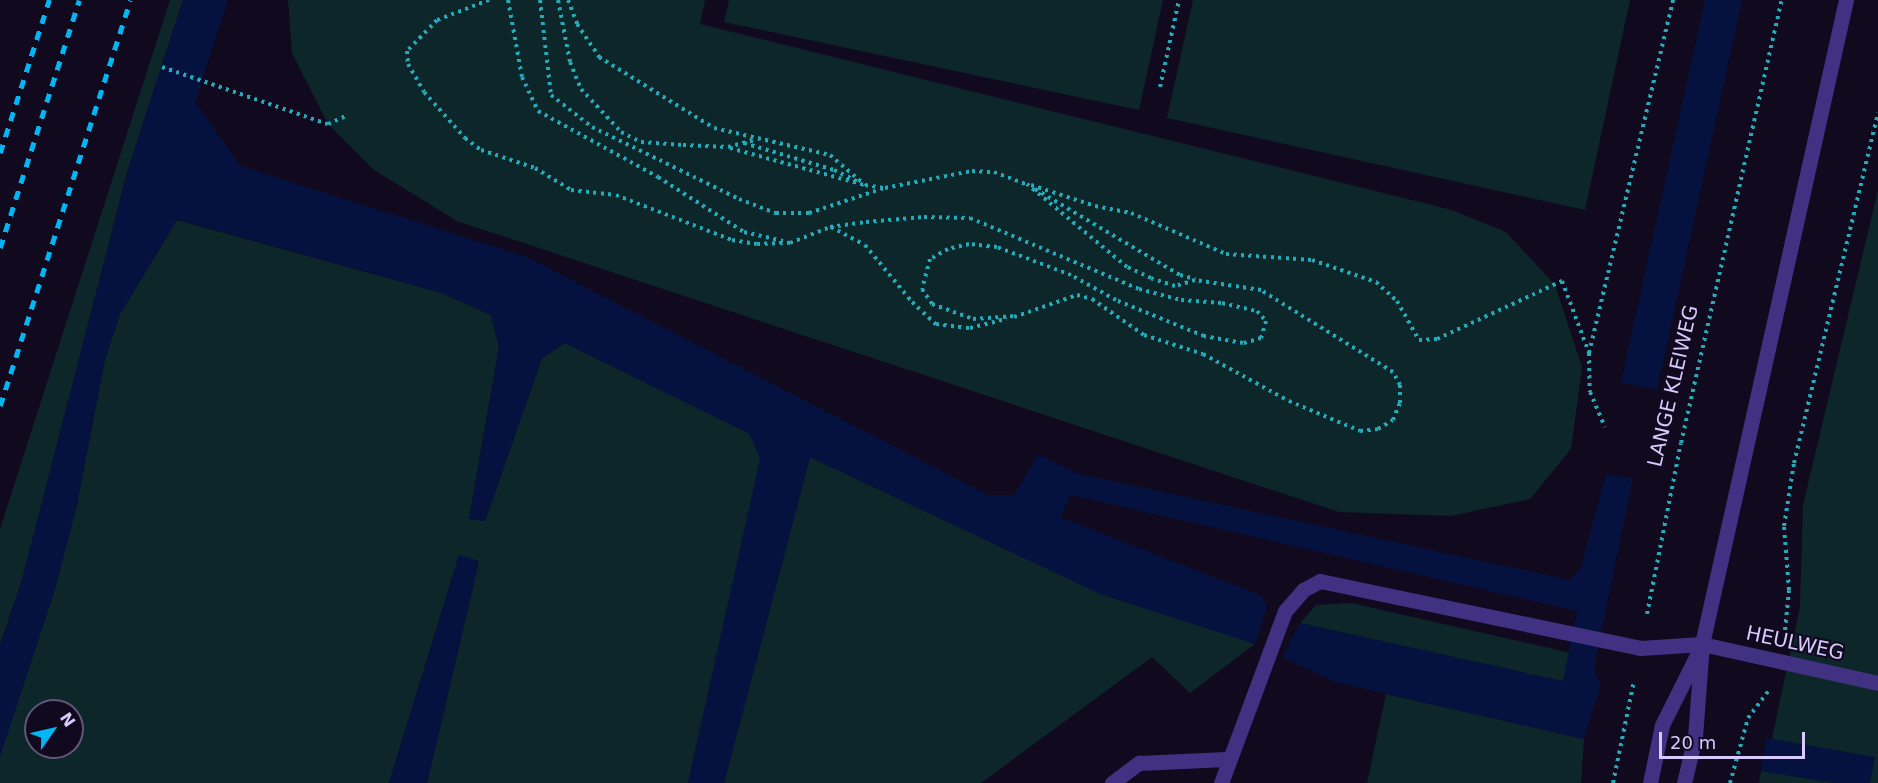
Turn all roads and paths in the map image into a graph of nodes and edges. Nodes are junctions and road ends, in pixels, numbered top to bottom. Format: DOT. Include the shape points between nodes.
graph roads {
  1 [pos="489,0"];
  2 [pos="508,0"];
  3 [pos="540,0"];
  4 [pos="558,0"];
  5 [pos="568,0"];
  6 [pos="1179,0"];
  7 [pos="1673,0"];
  8 [pos="1782,0"];
  9 [pos="1846,0"];
  10 [pos="162,67"];
  11 [pos="1160,87"];
  12 [pos="1878,113"];
  13 [pos="346,116"];
  14 [pos="760,138"];
  15 [pos="744,143"];
  16 [pos="728,147"];
  17 [pos="1027,184"];
  18 [pos="865,185"];
  19 [pos="885,188"];
  20 [pos="830,226"];
  21 [pos="790,243"];
  22 [pos="1195,280"];
  23 [pos="1016,316"];
  24 [pos="1589,353"];
  25 [pos="1605,427"];
  26 [pos="1702,644"];
  27 [pos="1640,648"];
  28 [pos="1781,662"];
  29 [pos="1878,683"];
  30 [pos="1227,759"];
  31 [pos="1112,783"];
  32 [pos="1221,783"];
  33 [pos="1612,783"];
  34 [pos="1650,783"];
  35 [pos="1684,783"];
  36 [pos="1730,783"];
  1 -- 21 [label="path" via="437,20 407,51 408,64 424,92 465,138 481,150 535,168 571,190 616,195 732,240"];
  2 -- 21 [label="path" via="522,78 538,111 658,177 744,232"];
  3 -- 19 [label="path" via="551,95 592,127 776,213 809,213"];
  4 -- 16 [label="path" via="577,80 605,119 641,142"];
  5 -- 14 [label="path" via="587,42 616,69 714,128"];
  6 -- 11 [label="path"];
  7 -- 24 [label="path"];
  8 -- 27 [label="path, LANGE KLEIWEG" via="1681,443"];
  9 -- 26 [label="street"];
  10 -- 13 [label="path" via="328,124"];
  12 -- 28 [label="path" via="1794,463 1784,526 1789,591"];
  14 -- 15 [label="path"];
  14 -- 18 [label="path" via="830,155"];
  15 -- 16 [label="path"];
  15 -- 18 [label="path" via="834,170"];
  16 -- 18 [label="path"];
  17 -- 19 [label="path" via="994,172 972,171"];
  17 -- 22 [label="path" via="1180,275"];
  17 -- 22 [label="path" via="1127,267 1174,286"];
  17 -- 24 [label="path" via="1131,213 1226,254 1312,260 1376,282 1397,302 1419,340 1437,339 1562,281"];
  18 -- 19 [label="path"];
  20 -- 21 [label="path"];
  20 -- 23 [label="path" via="865,245 912,302 936,324 970,328"];
  20 -- 23 [label="path" via="924,217 970,218 1139,289 1181,300 1257,311 1266,321 1261,338 1243,343 1203,336 1116,300 1071,275 997,247 969,244 930,259 922,289 932,304 973,319"];
  22 -- 23 [label="path" via="1262,290 1393,372 1400,385 1400,403 1393,420 1378,429 1360,432 1345,426 1203,354 1144,335 1092,299 1077,295"];
  24 -- 25 [label="path" via="1590,392"];
  26 -- 27 [label="street, HEULWEG"];
  26 -- 28 [label="street, HEULWEG"];
  26 -- 34 [label="street" via="1662,725"];
  26 -- 35 [label="street" via="1695,737"];
  27 -- 30 [label="street, HEULWEG" via="1320,581 1303,590 1284,611"];
  27 -- 33 [label="path, LANGE KLEIWEG"];
  28 -- 29 [label="street, HEULWEG"];
  28 -- 36 [label="path" via="1767,694 1748,718"];
  30 -- 31 [label="street" via="1139,763"];
  30 -- 32 [label="street"];
}
